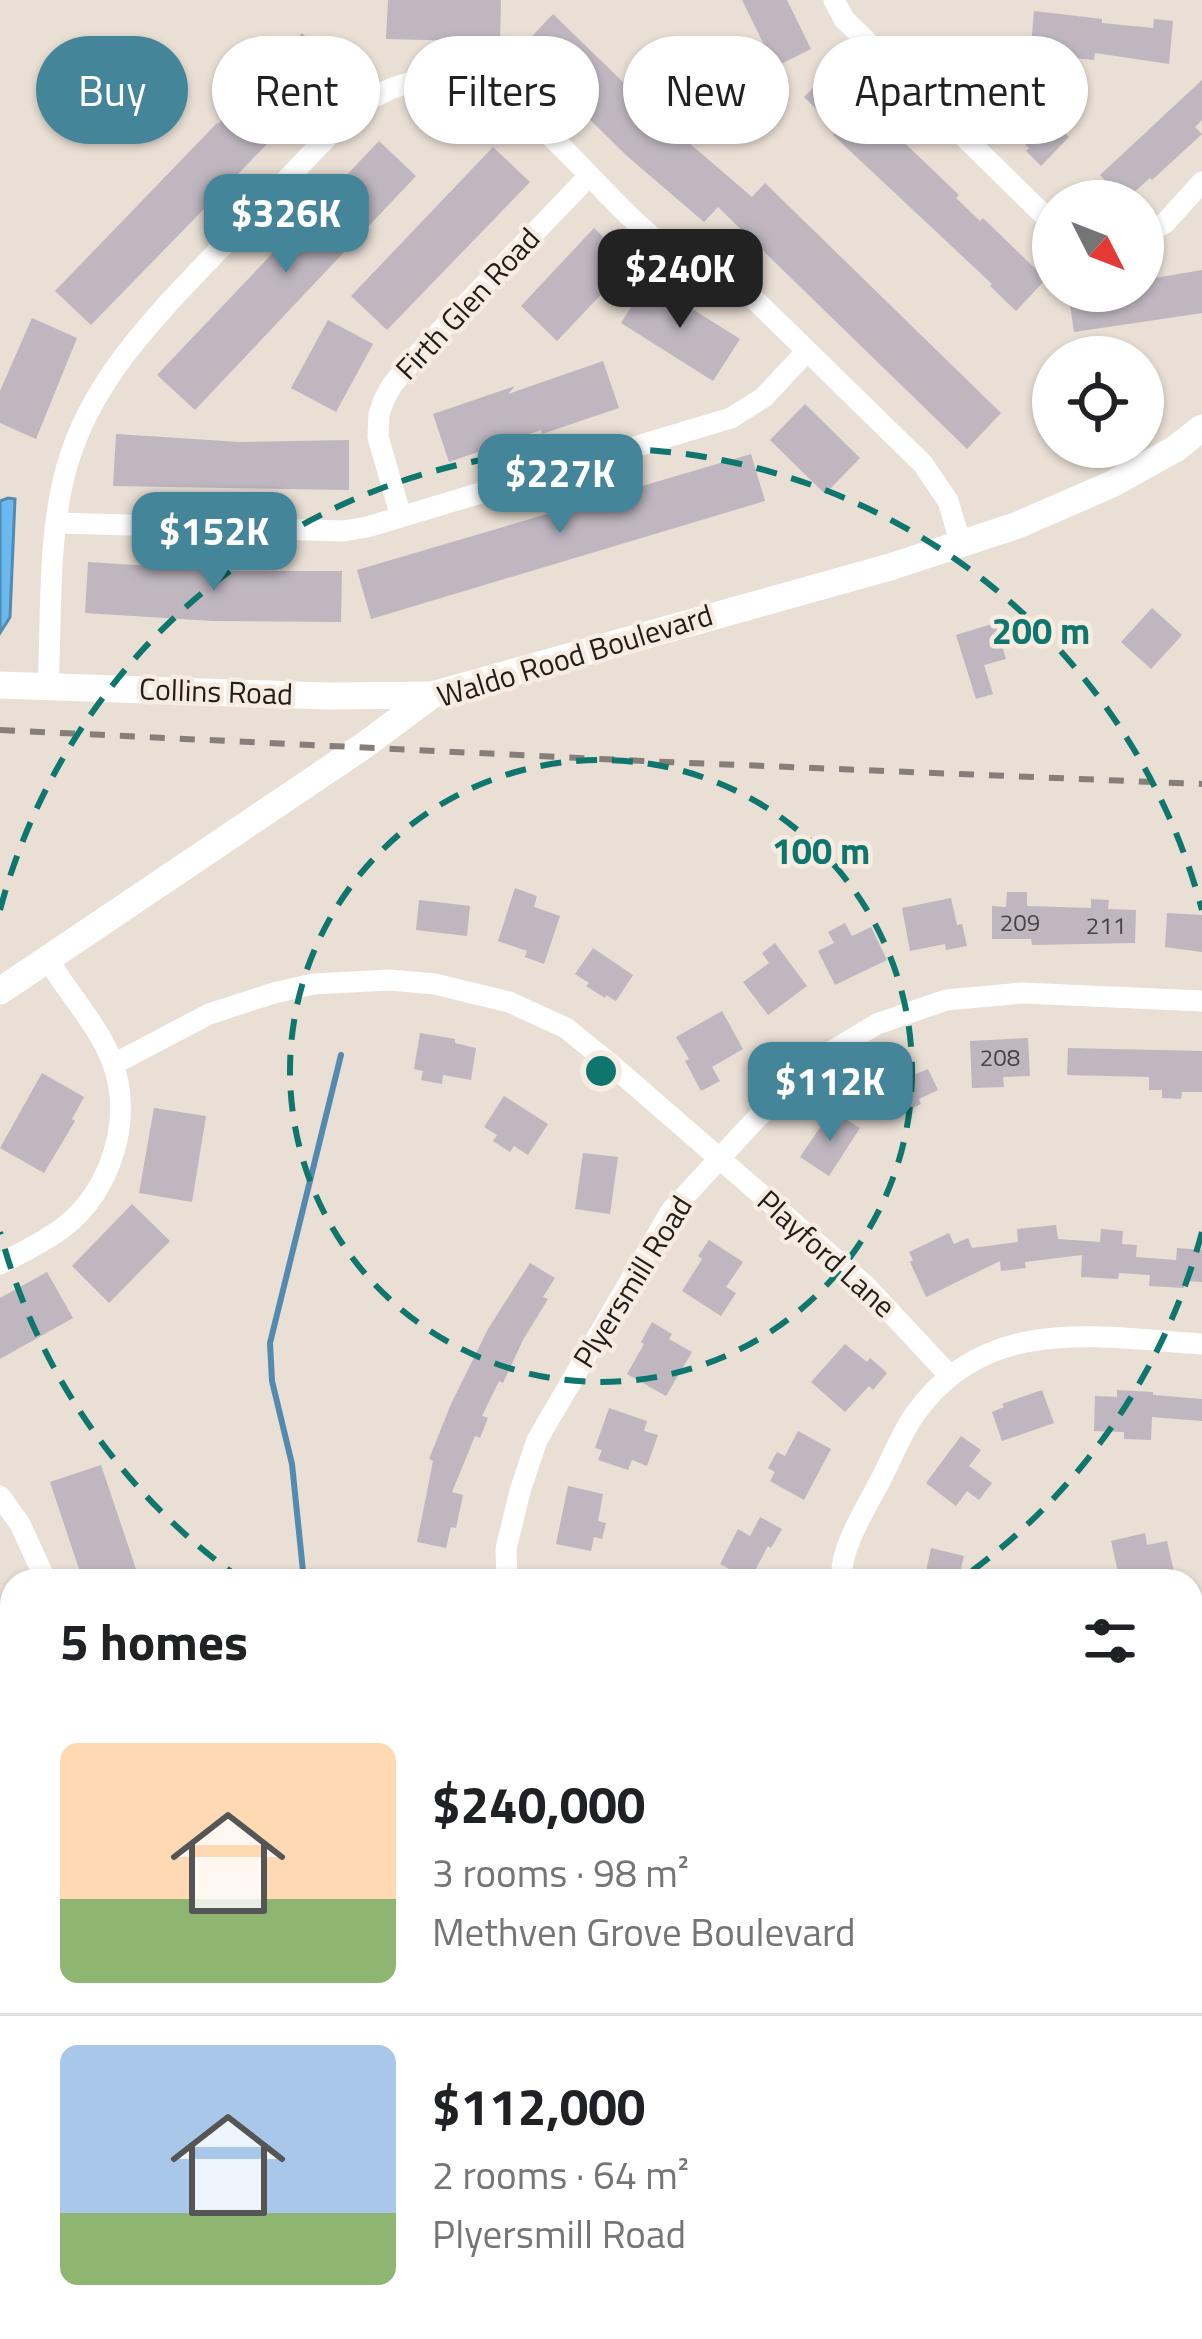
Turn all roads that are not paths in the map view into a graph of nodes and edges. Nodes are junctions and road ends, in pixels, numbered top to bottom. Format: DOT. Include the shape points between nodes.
graph roads {
  1 [pos="834,0"];
  2 [pos="589,176"];
  3 [pos="1202,182"];
  4 [pos="1032,203"];
  5 [pos="1164,224"];
  6 [pos="807,351"];
  7 [pos="1202,428"];
  8 [pos="401,517"];
  9 [pos="56,523"];
  10 [pos="961,544"];
  11 [pos="0,685"];
  12 [pos="48,686"];
  13 [pos="432,694"];
  14 [pos="48,960"];
  15 [pos="0,991"];
  16 [pos="1202,1001"];
  17 [pos="113,1064"];
  18 [pos="719,1159"];
  19 [pos="0,1264"];
  20 [pos="1202,1344"];
  21 [pos="950,1376"];
  22 [pos="0,1496"];
  23 [pos="41,1569"];
  24 [pos="507,1569"];
  25 [pos="842,1569"];
  1 -- 4 [label="street" via="844,19"];
  2 -- 6 [label="street" via="652,237 730,280"];
  2 -- 8 [label="street, Firth Glen Road" via="392,385 378,437"];
  2 -- 9 [label="street" via="516,105 474,85 425,80 361,105 126,352 81,426"];
  3 -- 5 [label="street"];
  6 -- 8 [label="street" via="764,398 731,418"];
  6 -- 10 [label="street" via="922,464 948,500"];
  7 -- 10 [label="street, Waldo Rood Boulevard" via="1112,484"];
  8 -- 9 [label="street" via="343,531"];
  9 -- 12 [label="street"];
  10 -- 13 [label="street, Waldo Rood Boulevard"];
  11 -- 12 [label="street, Collins Road"];
  12 -- 13 [label="street, Collins Road"];
  13 -- 14 [label="street, Waldo Rood Boulevard"];
  14 -- 15 [label="street, Waldo Rood Boulevard"];
  14 -- 17 [label="street"];
  16 -- 18 [label="street, Plyersmill Road" via="1022,993 908,1011 812,1064"];
  17 -- 18 [label="street, Playford Lane" via="209,1014 274,993 347,981 434,984 508,1002 566,1028"];
  17 -- 19 [label="street" via="119,1123 97,1191 65,1227"];
  18 -- 21 [label="street, Playford Lane" via="864,1284"];
  18 -- 24 [label="street, Plyersmill Road" via="670,1211 537,1440"];
  20 -- 21 [label="street" via="1048,1337 1000,1349"];
  21 -- 25 [label="street" via="912,1418"];
  22 -- 23 [label="street"];
}
